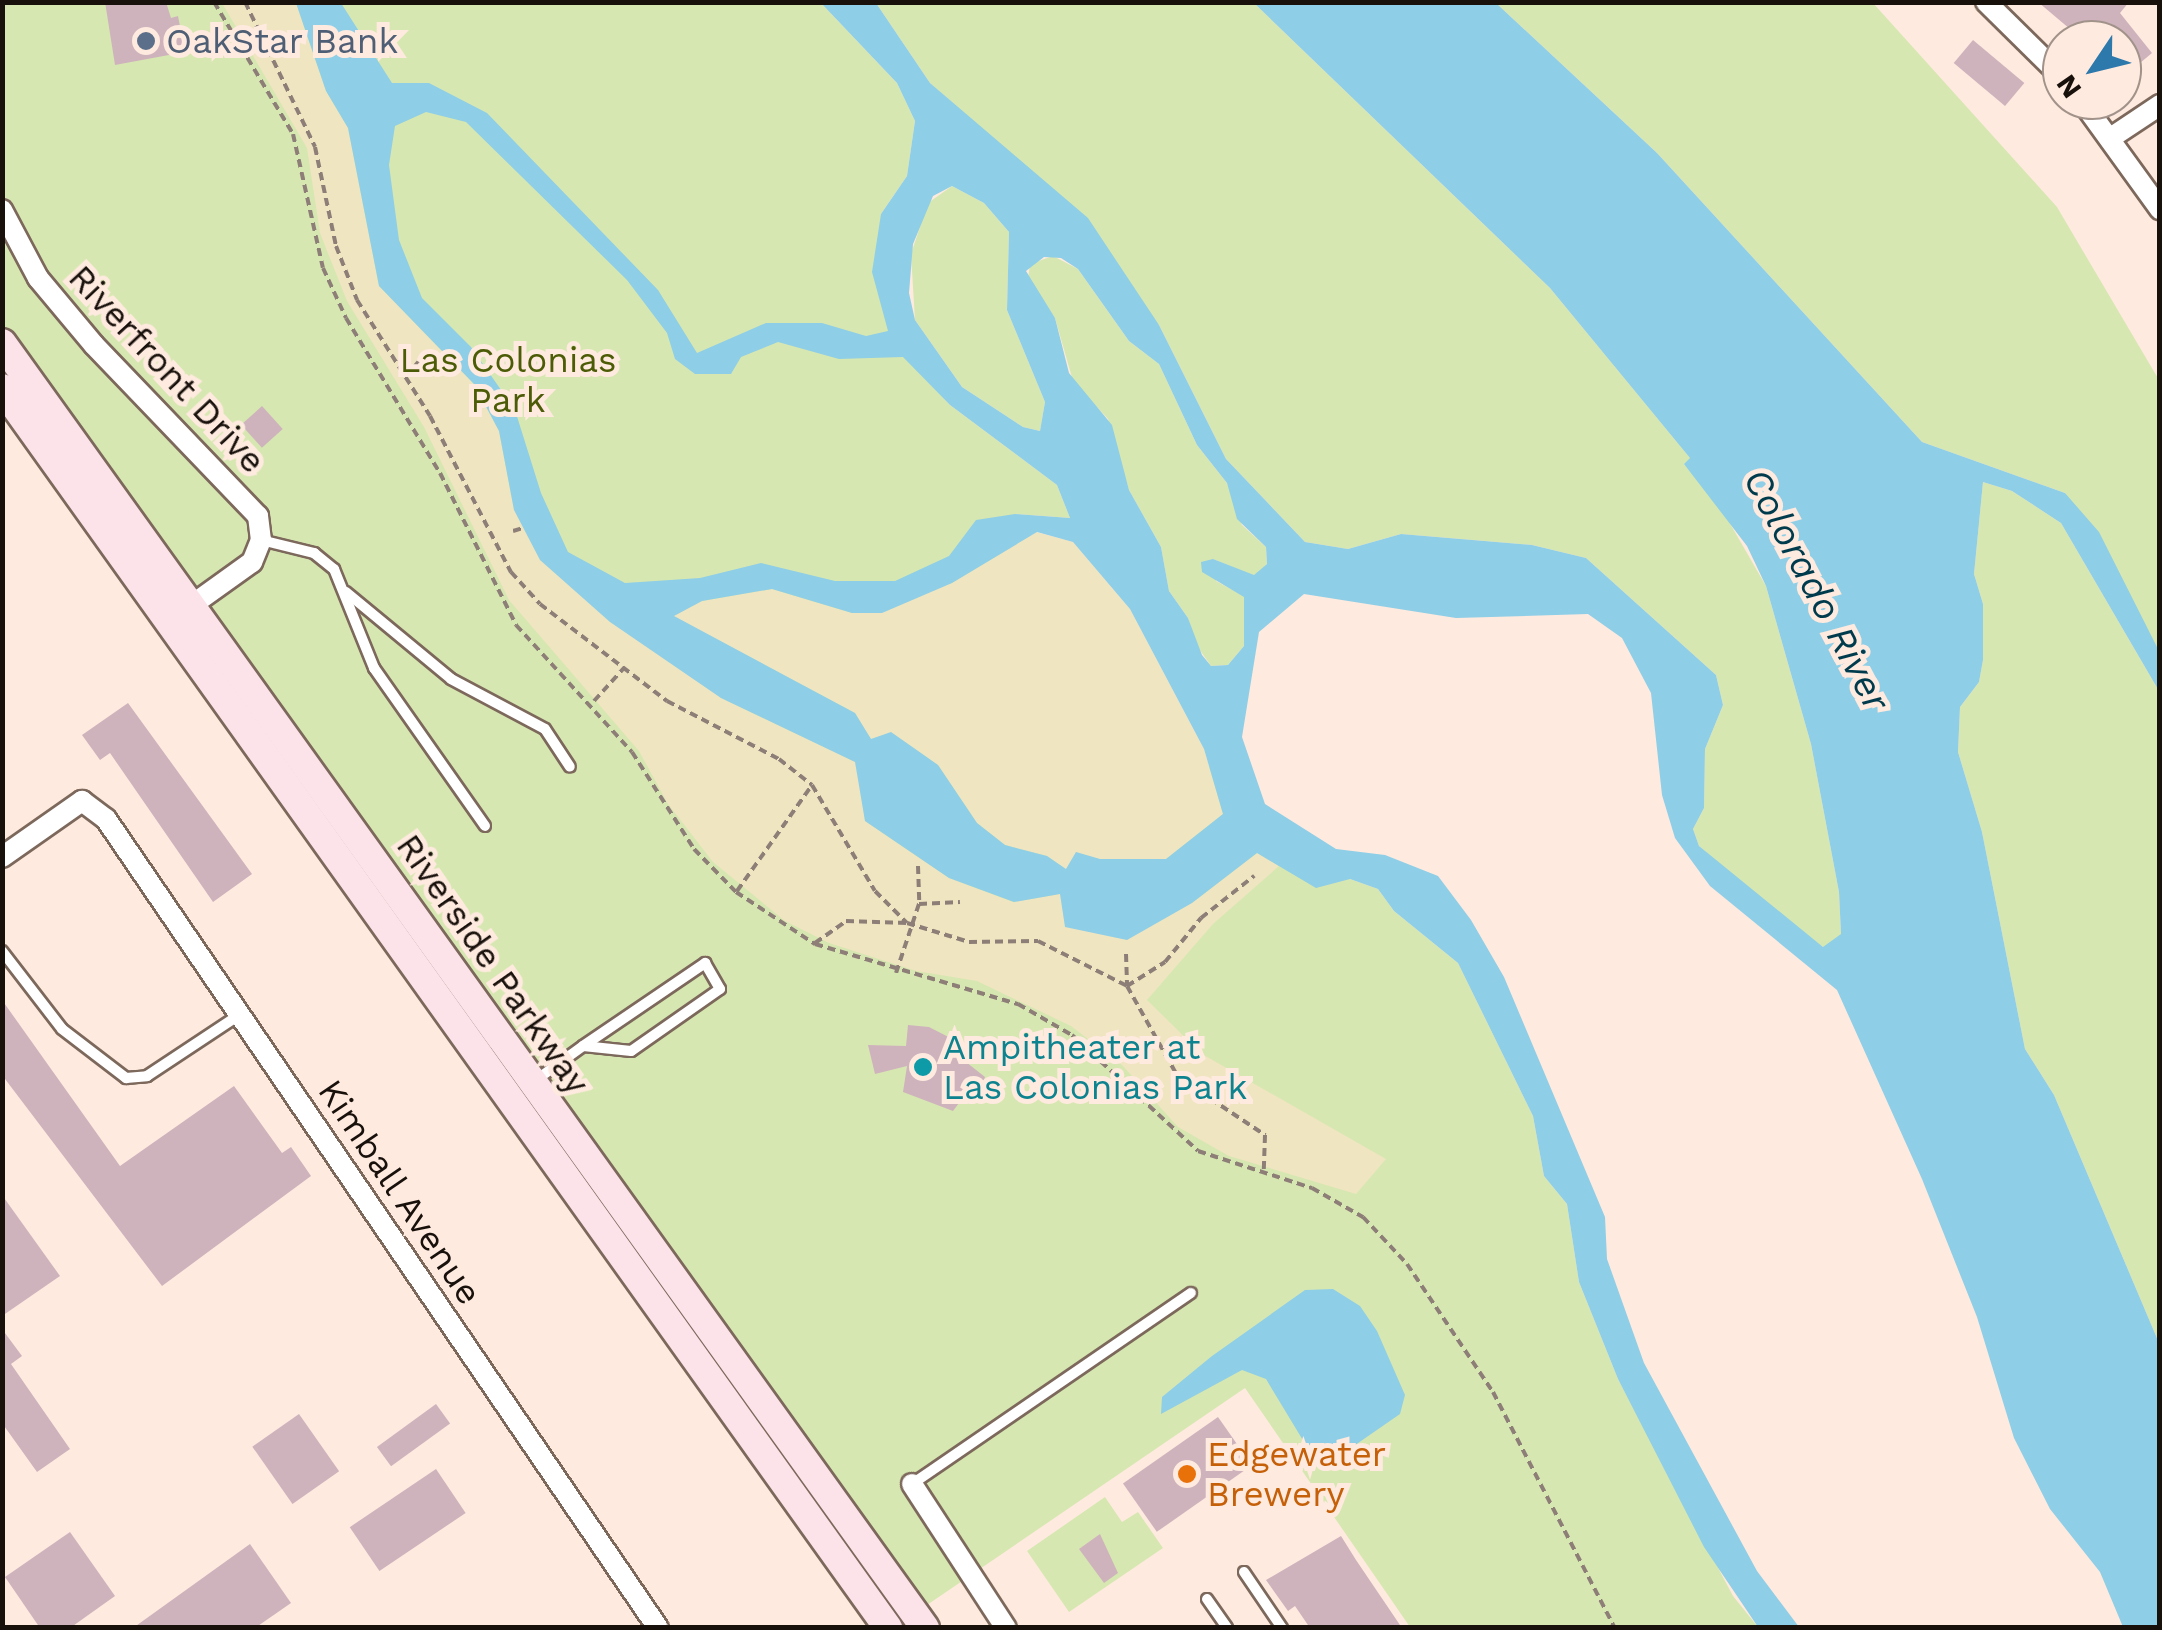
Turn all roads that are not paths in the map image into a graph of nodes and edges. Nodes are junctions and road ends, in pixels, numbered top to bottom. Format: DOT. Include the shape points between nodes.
graph roads {
  1 [pos="1986,2"];
  2 [pos="2042,57"];
  3 [pos="2160,106"];
  4 [pos="2098,120"];
  5 [pos="2112,137"];
  6 [pos="2160,209"];
  7 [pos="2,210"];
  8 [pos="2,342"];
  9 [pos="2,388"];
  10 [pos="261,540"];
  11 [pos="343,590"];
  12 [pos="192,605"];
  13 [pos="570,768"];
  14 [pos="485,826"];
  15 [pos="2,858"];
  16 [pos="2,951"];
  17 [pos="239,1014"];
  18 [pos="583,1046"];
  19 [pos="531,1083"];
  20 [pos="1190,1293"];
  21 [pos="912,1484"];
  22 [pos="1244,1572"];
  23 [pos="1207,1598"];
  24 [pos="658,1628"];
  25 [pos="888,1628"];
  26 [pos="924,1628"];
  27 [pos="1006,1628"];
  28 [pos="1227,1628"];
  29 [pos="1282,1628"];
  1 -- 2 [label="street"];
  3 -- 5 [label="street"];
  4 -- 5 [label="street"];
  5 -- 6 [label="street"];
  7 -- 10 [label="street, Riverfront Drive" via="38,278 237,488 258,516"];
  8 -- 12 [label="main road, Riverside Parkway"];
  9 -- 25 [label="main road, Riverside Parkway"];
  10 -- 11 [label="lane" via="314,553 334,569"];
  10 -- 12 [label="street" via="252,562"];
  11 -- 13 [label="lane" via="451,679 545,730"];
  11 -- 14 [label="lane" via="374,668"];
  12 -- 19 [label="main road, Riverside Parkway"];
  15 -- 17 [label="street, Kimball Avenue" via="82,801 106,820"];
  16 -- 17 [label="lane" via="62,1029 121,1076 147,1076"];
  17 -- 24 [label="street, Kimball Avenue"];
  18 -- 18 [label="lane" via="705,963 720,989 631,1051"];
  18 -- 19 [label="lane"];
  19 -- 26 [label="main road, Riverside Parkway"];
  20 -- 21 [label="lane"];
  21 -- 27 [label="street"];
  22 -- 29 [label="lane"];
  23 -- 28 [label="lane"];
}
